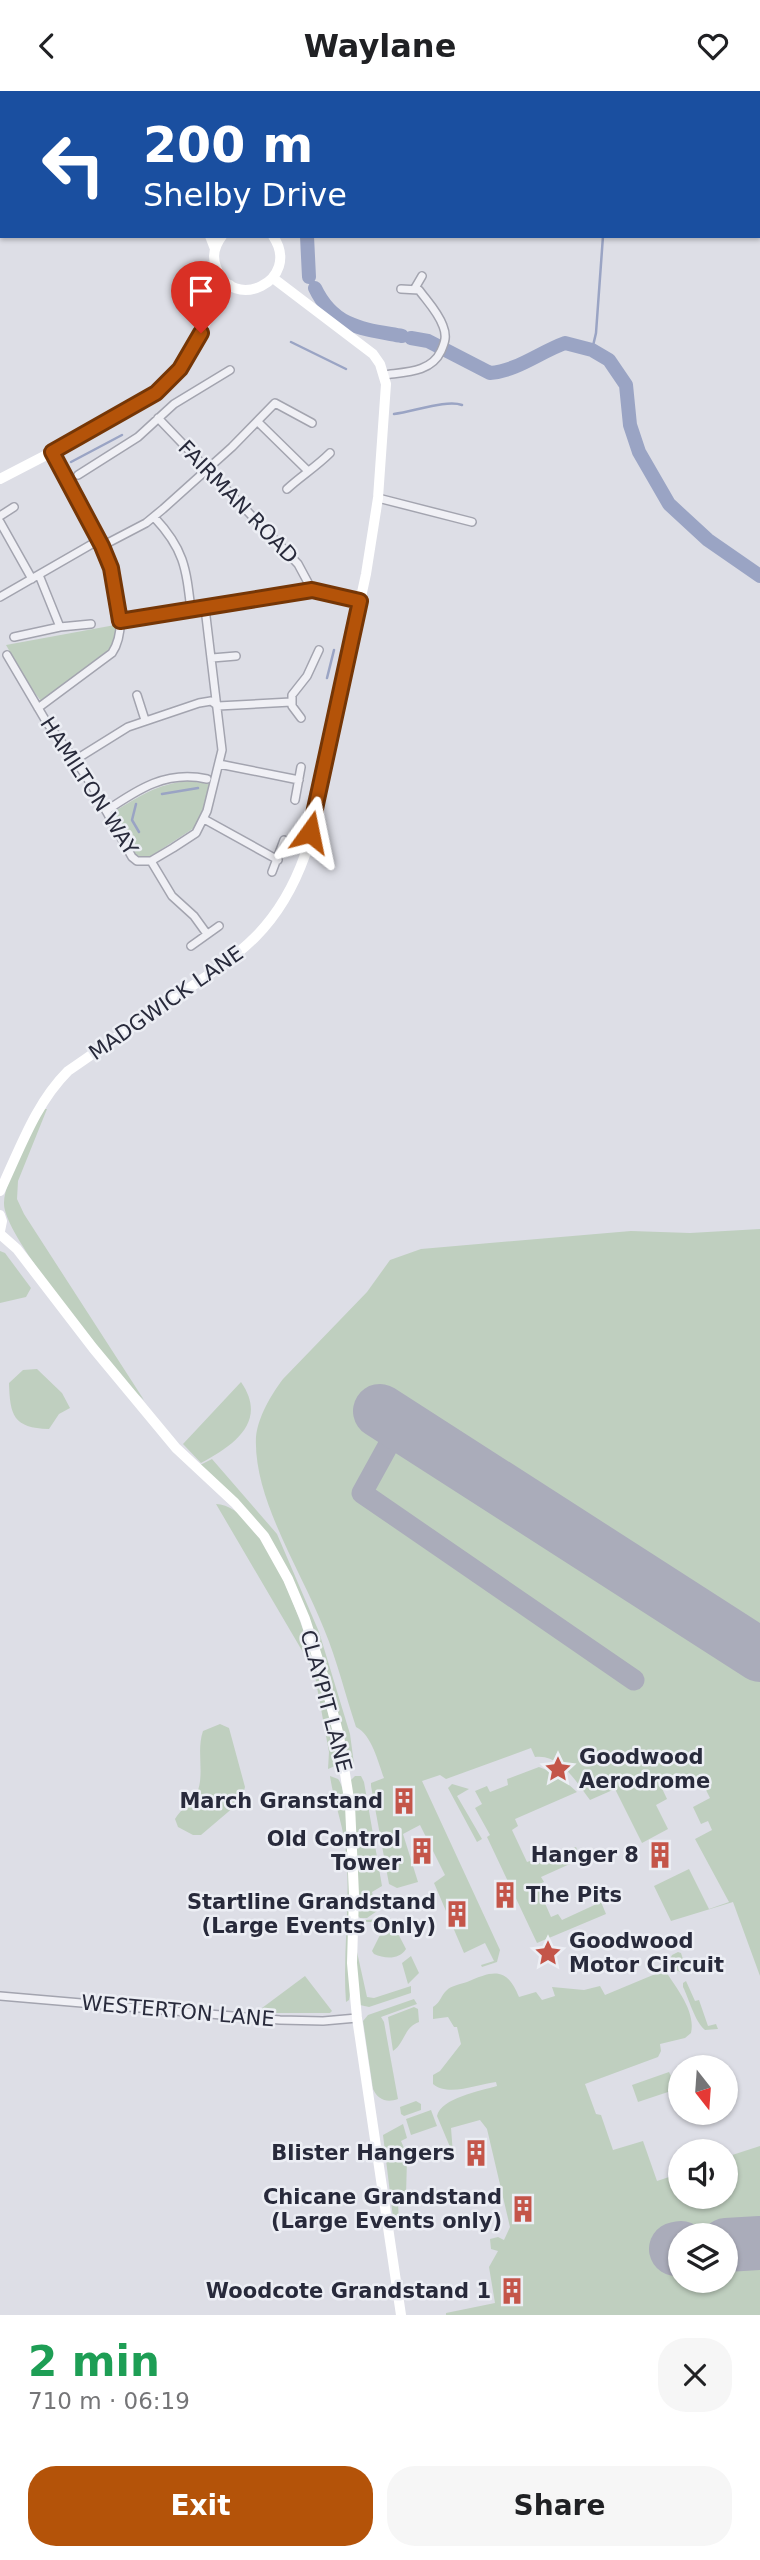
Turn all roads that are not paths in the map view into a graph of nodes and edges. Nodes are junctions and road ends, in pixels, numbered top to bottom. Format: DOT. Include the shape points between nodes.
graph roads {
  1 [pos="211,238"];
  2 [pos="221,238"];
  3 [pos="279,241"];
  4 [pos="215,249"];
  5 [pos="422,277"];
  6 [pos="273,278"];
  7 [pos="230,285"];
  8 [pos="415,288"];
  9 [pos="401,289"];
  10 [pos="230,370"];
  11 [pos="384,375"];
  12 [pos="158,418"];
  13 [pos="258,422"];
  14 [pos="312,423"];
  15 [pos="52,452"];
  16 [pos="330,453"];
  17 [pos="206,470"];
  18 [pos="307,470"];
  19 [pos="78,475"];
  20 [pos="0,479"];
  21 [pos="287,489"];
  22 [pos="378,498"];
  23 [pos="14,507"];
  24 [pos="0,516"];
  25 [pos="154,517"];
  26 [pos="0,522"];
  27 [pos="472,522"];
  28 [pos="101,543"];
  29 [pos="36,577"];
  30 [pos="312,590"];
  31 [pos="0,597"];
  32 [pos="360,601"];
  33 [pos="205,607"];
  34 [pos="191,610"];
  35 [pos="120,621"];
  36 [pos="91,624"];
  37 [pos="60,627"];
  38 [pos="15,637"];
  39 [pos="319,650"];
  40 [pos="7,655"];
  41 [pos="236,656"];
  42 [pos="212,658"];
  43 [pos="137,695"];
  44 [pos="290,702"];
  45 [pos="218,706"];
  46 [pos="38,708"];
  47 [pos="301,718"];
  48 [pos="145,720"];
  49 [pos="75,760"];
  50 [pos="219,764"];
  51 [pos="301,767"];
  52 [pos="206,779"];
  53 [pos="299,780"];
  54 [pos="295,800"];
  55 [pos="106,811"];
  56 [pos="204,819"];
  57 [pos="284,840"];
  58 [pos="278,860"];
  59 [pos="151,861"];
  60 [pos="272,872"];
  61 [pos="219,926"];
  62 [pos="208,935"];
  63 [pos="191,946"];
  64 [pos="0,1191"];
  65 [pos="0,1215"];
  66 [pos="0,1232"];
  67 [pos="0,1996"];
  68 [pos="357,2018"];
  69 [pos="401,2315"];
  1 -- 4 [label="street"];
  2 -- 4 [label="street"];
  3 -- 6 [label="street" via="281,257"];
  4 -- 7 [label="street" via="216,270"];
  5 -- 8 [label="street"];
  6 -- 7 [label="street" via="248,291"];
  6 -- 11 [label="street" via="360,343 380,363"];
  7 -- 15 [label="street" via="170,381"];
  8 -- 9 [label="street"];
  8 -- 11 [label="street" via="441,320 446,342 435,362"];
  10 -- 12 [label="street"];
  11 -- 22 [label="street, MADGWICK LANE" via="386,414"];
  12 -- 17 [label="street, FAIRMAN ROAD"];
  12 -- 19 [label="street" via="138,437"];
  13 -- 14 [label="street" via="275,403"];
  13 -- 17 [label="street"];
  13 -- 18 [label="street"];
  15 -- 20 [label="street"];
  15 -- 28 [label="street"];
  16 -- 18 [label="street"];
  17 -- 25 [label="street"];
  17 -- 30 [label="street, FAIRMAN ROAD" via="298,564"];
  18 -- 21 [label="street"];
  22 -- 27 [label="street"];
  22 -- 32 [label="street, MADGWICK LANE"];
  23 -- 24 [label="street"];
  25 -- 28 [label="street"];
  25 -- 34 [label="street" via="180,551"];
  26 -- 29 [label="street"];
  28 -- 29 [label="street"];
  28 -- 35 [label="street" via="111,568"];
  29 -- 31 [label="street"];
  29 -- 37 [label="street"];
  30 -- 32 [label="street"];
  30 -- 33 [label="street"];
  32 -- 64 [label="street, MADGWICK LANE" via="305,855 292,887 265,929 239,953 68,1071 43,1101"];
  33 -- 34 [label="street"];
  33 -- 42 [label="street, HAMILTON WAY"];
  34 -- 35 [label="street"];
  35 -- 46 [label="street" via="113,653"];
  36 -- 37 [label="street"];
  37 -- 38 [label="street"];
  39 -- 44 [label="street"];
  40 -- 46 [label="street, HAMILTON WAY"];
  41 -- 42 [label="street"];
  42 -- 45 [label="street, HAMILTON WAY"];
  43 -- 48 [label="street"];
  44 -- 45 [label="street"];
  44 -- 47 [label="street"];
  45 -- 48 [label="street" via="211,701 199,703"];
  45 -- 50 [label="street, HAMILTON WAY"];
  46 -- 49 [label="street, HAMILTON WAY"];
  48 -- 49 [label="street"];
  49 -- 55 [label="street, HAMILTON WAY"];
  50 -- 53 [label="street"];
  50 -- 56 [label="street, HAMILTON WAY"];
  51 -- 53 [label="street"];
  52 -- 55 [label="street" via="182,776 157,781"];
  53 -- 54 [label="street"];
  55 -- 59 [label="street, HAMILTON WAY" via="132,857"];
  56 -- 58 [label="street"];
  56 -- 59 [label="street, HAMILTON WAY" via="196,833"];
  57 -- 58 [label="street"];
  58 -- 60 [label="street"];
  59 -- 62 [label="street" via="170,893"];
  61 -- 62 [label="street"];
  62 -- 63 [label="street"];
  65 -- 66 [label="street"];
  66 -- 68 [label="street, CLAYPIT LANE" via="176,1448 254,1524 288,1579 324,1678 345,1770 353,1849 352,1963"];
  67 -- 68 [label="street, WESTERTON LANE" via="280,2020"];
  68 -- 69 [label="street, CLAYPIT LANE"];
}
